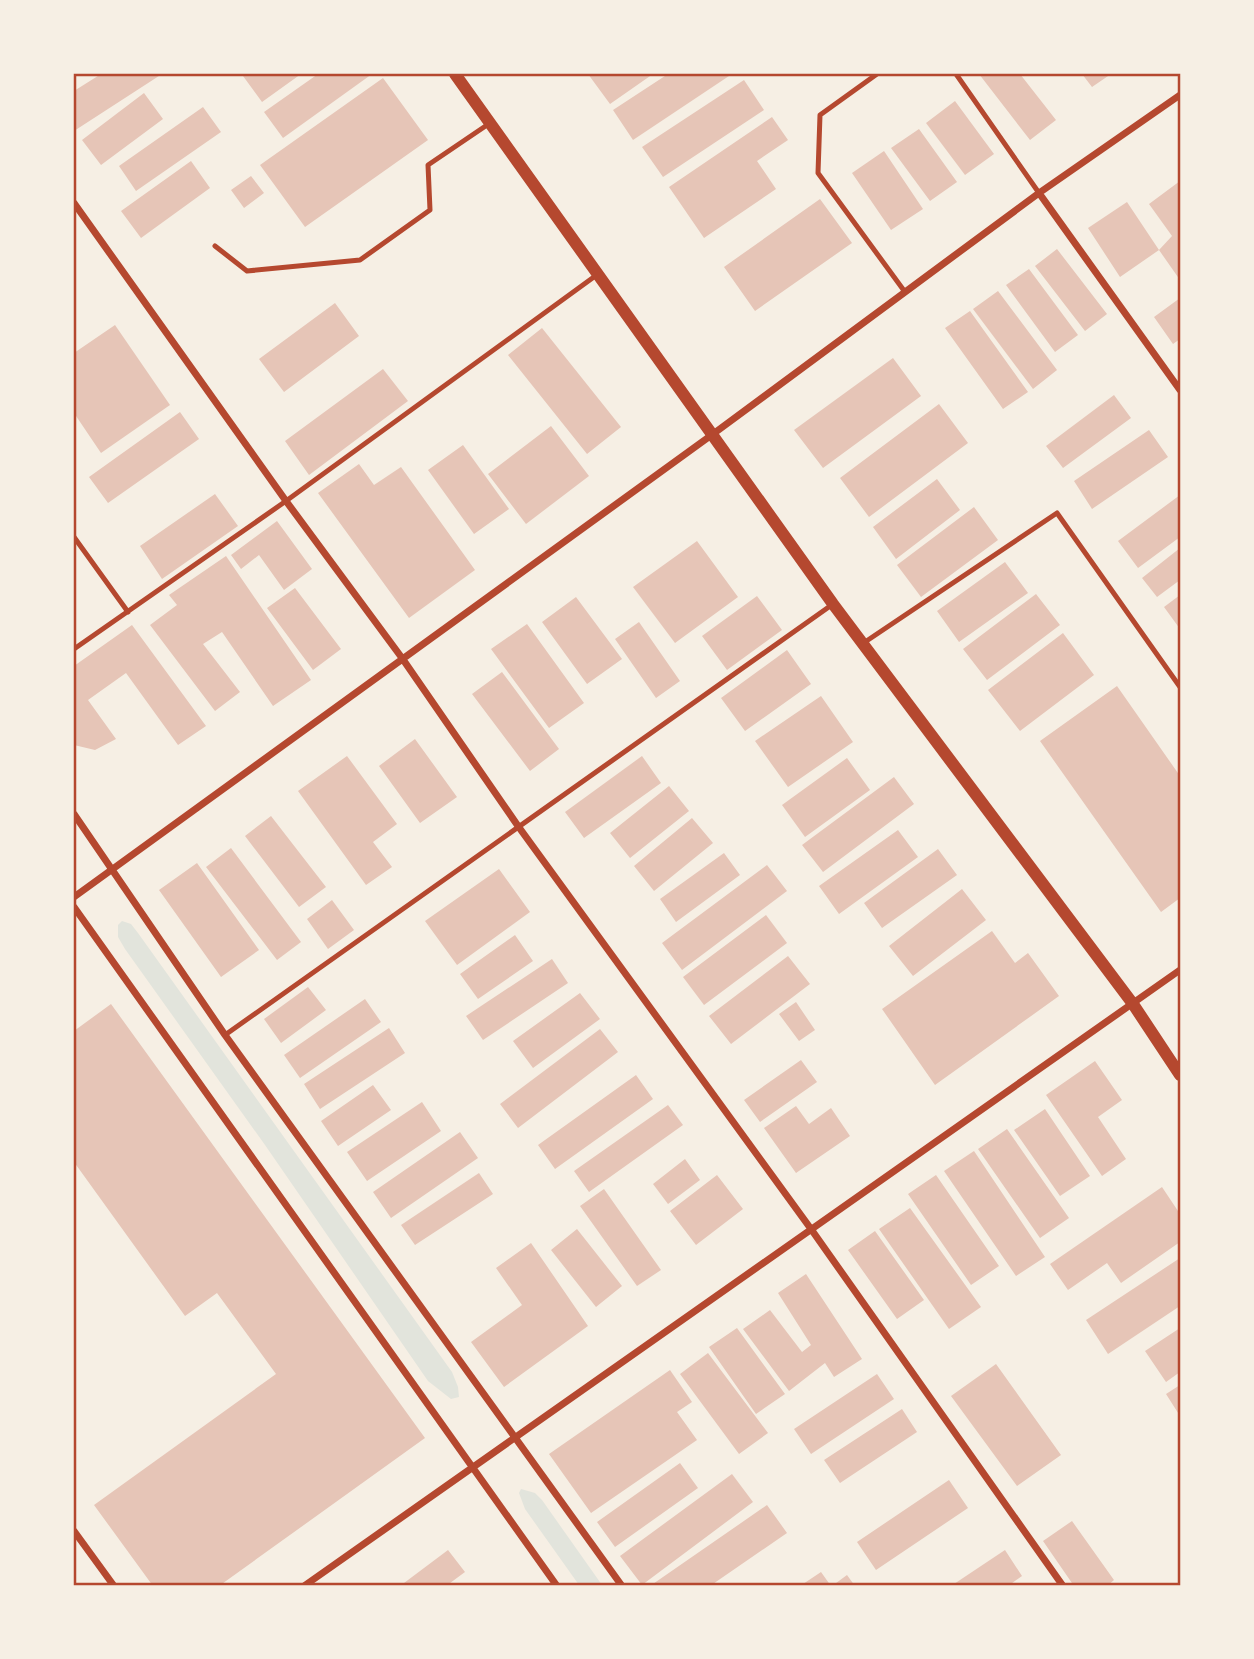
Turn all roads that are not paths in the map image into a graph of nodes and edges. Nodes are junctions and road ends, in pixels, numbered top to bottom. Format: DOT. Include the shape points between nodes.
graph roads {
  1 [pos="455,74"];
  2 [pos="877,74"];
  3 [pos="956,74"];
  4 [pos="1181,95"];
  5 [pos="490,123"];
  6 [pos="1039,193"];
  7 [pos="74,203"];
  8 [pos="215,246"];
  9 [pos="598,274"];
  10 [pos="905,292"];
  11 [pos="1181,390"];
  12 [pos="713,434"];
  13 [pos="286,501"];
  14 [pos="74,537"];
  15 [pos="833,604"];
  16 [pos="128,611"];
  17 [pos="862,644"];
  18 [pos="74,649"];
  19 [pos="402,658"];
  20 [pos="1181,687"];
  21 [pos="74,814"];
  22 [pos="518,826"];
  23 [pos="111,869"];
  24 [pos="74,897"];
  25 [pos="74,906"];
  26 [pos="1181,970"];
  27 [pos="1133,1004"];
  28 [pos="225,1035"];
  29 [pos="1181,1075"];
  30 [pos="811,1230"];
  31 [pos="516,1437"];
  32 [pos="474,1468"];
  33 [pos="74,1531"];
  34 [pos="114,1586"];
  35 [pos="304,1586"];
  36 [pos="557,1586"];
  37 [pos="622,1586"];
  38 [pos="1063,1586"];
  1 -- 5 [label="street"];
  2 -- 10 [label="lane" via="820,115 818,173"];
  3 -- 6 [label="lane"];
  4 -- 6 [label="street"];
  5 -- 8 [label="lane" via="428,165 430,210 360,260 247,271"];
  5 -- 9 [label="street"];
  6 -- 10 [label="street"];
  6 -- 11 [label="street"];
  7 -- 13 [label="street"];
  9 -- 12 [label="street"];
  9 -- 13 [label="lane"];
  10 -- 12 [label="street"];
  12 -- 15 [label="street"];
  12 -- 19 [label="street"];
  13 -- 16 [label="lane"];
  13 -- 19 [label="street"];
  14 -- 16 [label="lane"];
  15 -- 17 [label="street"];
  15 -- 22 [label="lane"];
  16 -- 18 [label="lane"];
  17 -- 20 [label="lane" via="1057,513"];
  17 -- 27 [label="street"];
  19 -- 22 [label="street"];
  19 -- 23 [label="street"];
  21 -- 23 [label="street"];
  22 -- 28 [label="lane"];
  22 -- 30 [label="street"];
  23 -- 24 [label="street"];
  23 -- 28 [label="street"];
  25 -- 32 [label="street"];
  26 -- 27 [label="street"];
  27 -- 29 [label="street"];
  27 -- 30 [label="street"];
  28 -- 31 [label="street"];
  30 -- 31 [label="street"];
  30 -- 38 [label="street"];
  31 -- 32 [label="street"];
  31 -- 37 [label="street"];
  32 -- 35 [label="street"];
  32 -- 36 [label="street"];
  33 -- 34 [label="street"];
}
